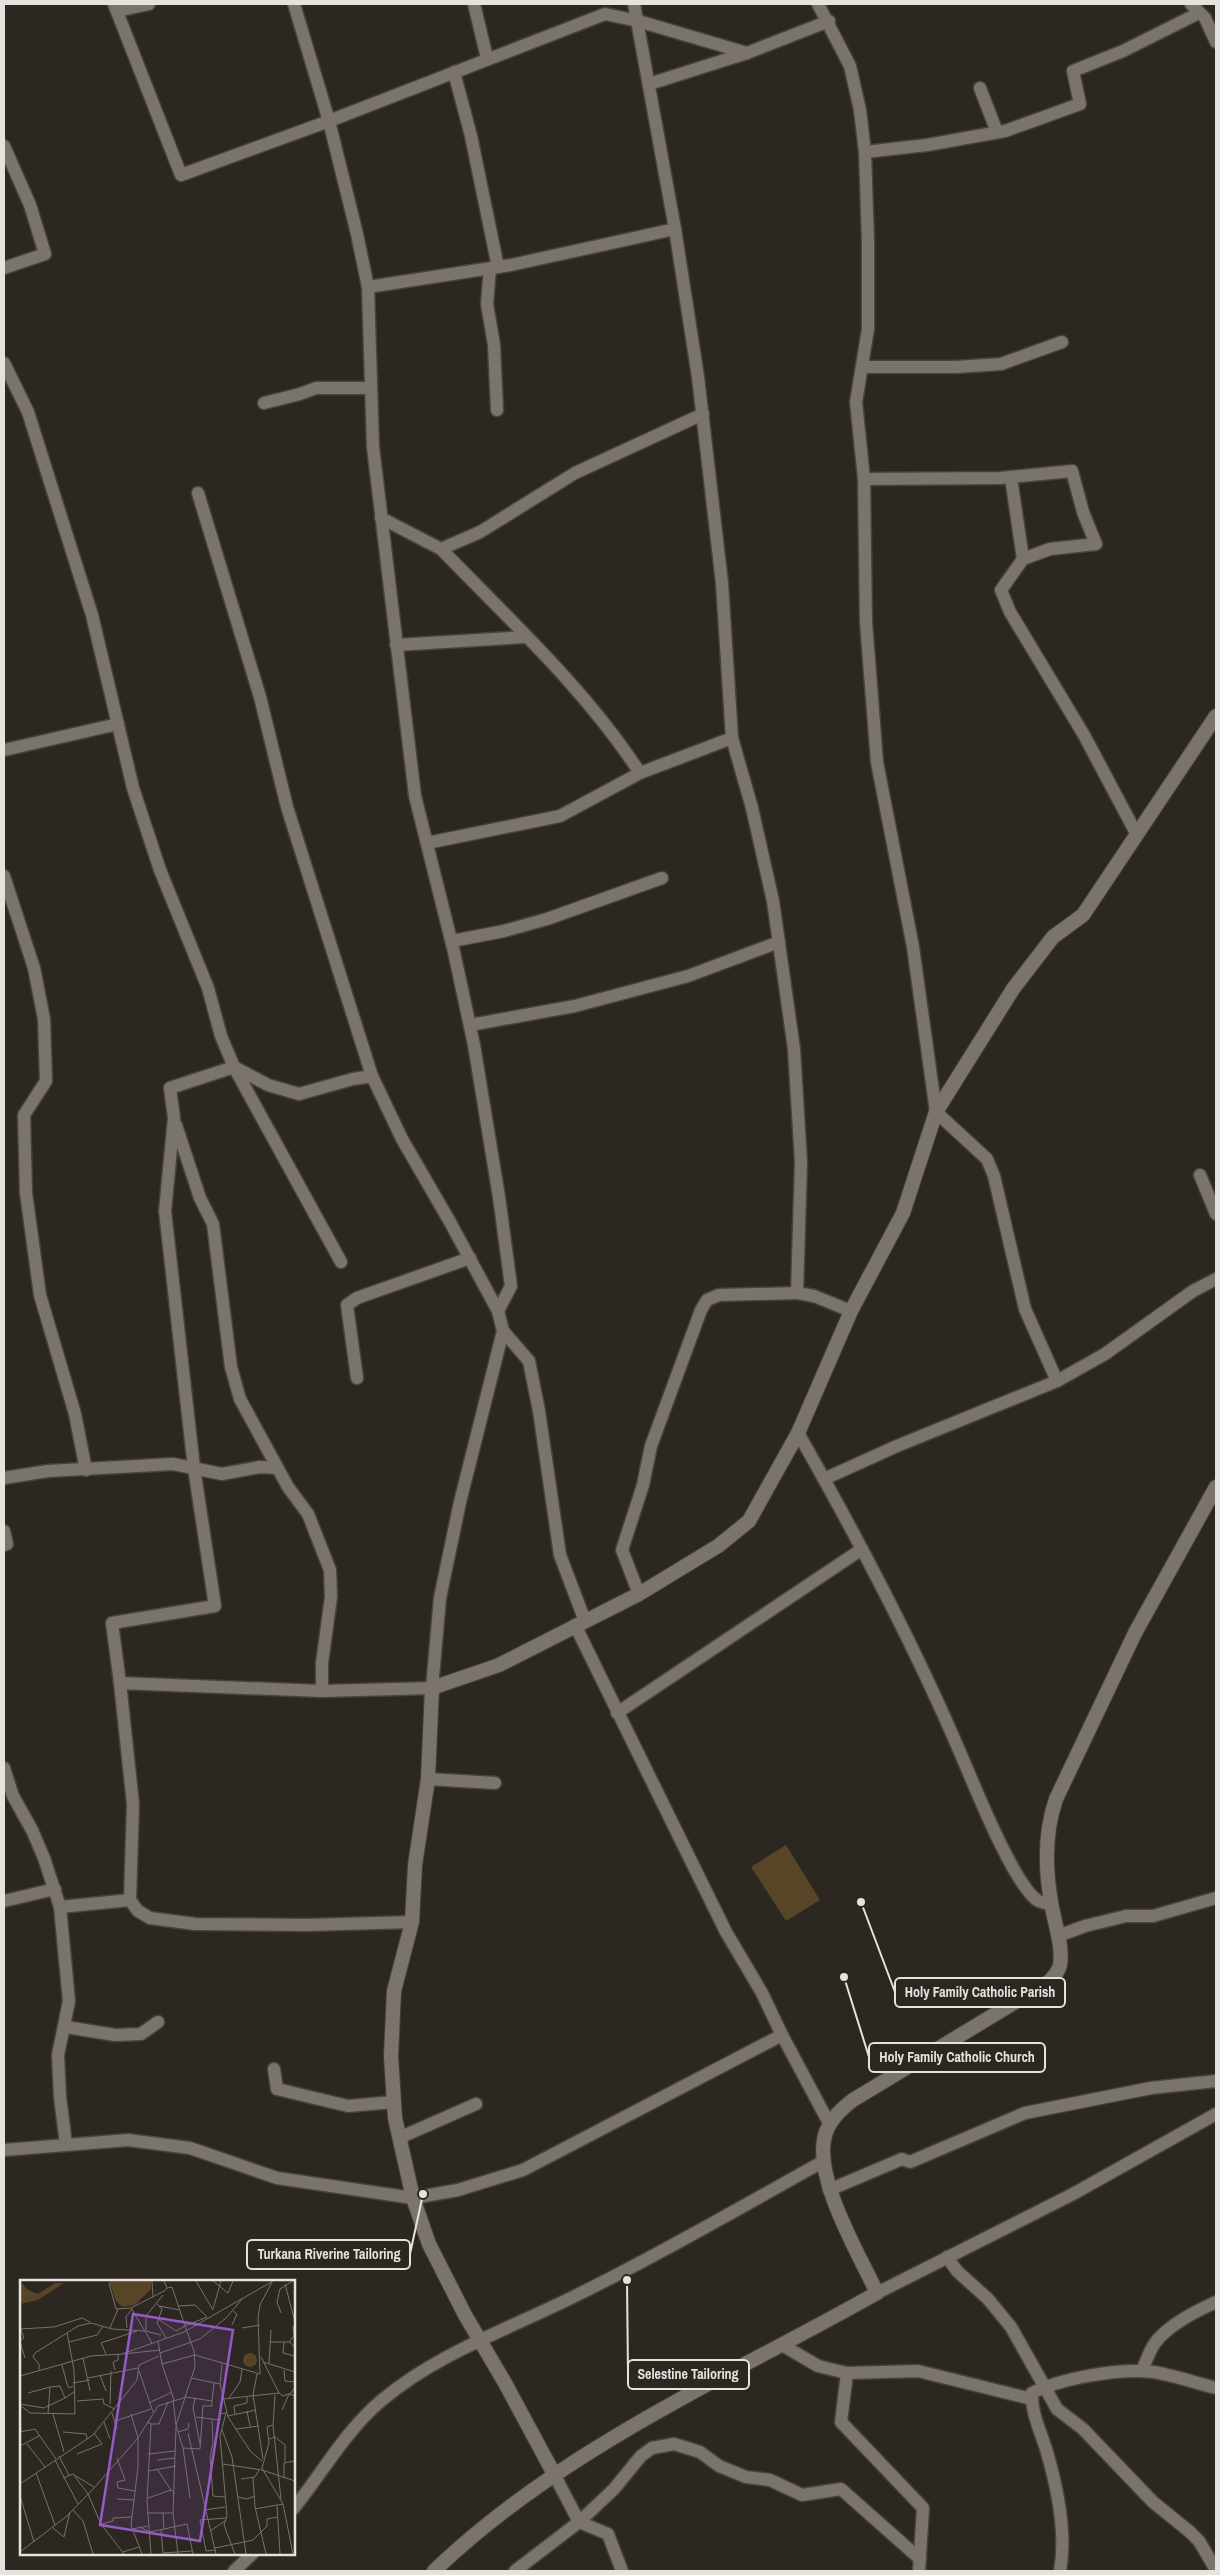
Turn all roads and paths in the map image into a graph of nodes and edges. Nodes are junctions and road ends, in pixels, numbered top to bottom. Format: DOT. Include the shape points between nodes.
graph roads {
  1 [pos="149,4"];
  2 [pos="294,4"];
  3 [pos="474,4"];
  4 [pos="634,4"];
  5 [pos="818,4"];
  6 [pos="116,8"];
  7 [pos="1195,8"];
  8 [pos="638,21"];
  9 [pos="828,21"];
  10 [pos="1216,42"];
  11 [pos="747,53"];
  12 [pos="488,58"];
  13 [pos="454,72"];
  14 [pos="649,84"];
  15 [pos="980,88"];
  16 [pos="328,121"];
  17 [pos="997,132"];
  18 [pos="4,146"];
  19 [pos="865,152"];
  20 [pos="675,229"];
  21 [pos="4,268"];
  22 [pos="494,268"];
  23 [pos="368,287"];
  24 [pos="1062,342"];
  25 [pos="4,362"];
  26 [pos="862,367"];
  27 [pos="9,384"];
  28 [pos="371,388"];
  29 [pos="264,402"];
  30 [pos="497,410"];
  31 [pos="704,414"];
  32 [pos="1011,478"];
  33 [pos="864,479"];
  34 [pos="198,493"];
  35 [pos="381,518"];
  36 [pos="441,549"];
  37 [pos="1023,559"];
  38 [pos="526,637"];
  39 [pos="396,645"];
  40 [pos="1216,716"];
  41 [pos="118,724"];
  42 [pos="732,738"];
  43 [pos="9,748"];
  44 [pos="4,759"];
  45 [pos="640,773"];
  46 [pos="1136,833"];
  47 [pos="427,843"];
  48 [pos="4,876"];
  49 [pos="662,878"];
  50 [pos="452,941"];
  51 [pos="779,942"];
  52 [pos="470,1025"];
  53 [pos="234,1067"];
  54 [pos="372,1076"];
  55 [pos="936,1112"];
  56 [pos="174,1118"];
  57 [pos="1200,1176"];
  58 [pos="1216,1214"];
  59 [pos="470,1258"];
  60 [pos="341,1262"];
  61 [pos="1216,1279"];
  62 [pos="797,1293"];
  63 [pos="498,1311"];
  64 [pos="851,1311"];
  65 [pos="503,1331"];
  66 [pos="356,1378"];
  67 [pos="1057,1380"];
  68 [pos="798,1433"];
  69 [pos="194,1468"];
  70 [pos="277,1468"];
  71 [pos="86,1470"];
  72 [pos="4,1478"];
  73 [pos="824,1479"];
  74 [pos="1216,1487"];
  75 [pos="4,1531"];
  76 [pos="4,1546"];
  77 [pos="862,1549"];
  78 [pos="639,1594"];
  79 [pos="580,1623"];
  80 [pos="120,1683"];
  81 [pos="432,1688"];
  82 [pos="322,1691"];
  83 [pos="618,1713"];
  84 [pos="4,1768"];
  85 [pos="428,1779"];
  86 [pos="495,1783"];
  87 [pos="55,1889"];
  88 [pos="1216,1898"];
  89 [pos="130,1900"];
  90 [pos="4,1901"];
  91 [pos="1051,1904"];
  92 [pos="60,1907"];
  93 [pos="412,1922"];
  94 [pos="1058,1936"];
  95 [pos="158,2022"];
  96 [pos="66,2027"];
  97 [pos="782,2035"];
  98 [pos="274,2069"];
  99 [pos="1216,2081"];
  100 [pos="394,2102"];
  101 [pos="476,2104"];
  102 [pos="1216,2114"];
  103 [pos="830,2125"];
  104 [pos="399,2138"];
  105 [pos="66,2144"];
  106 [pos="4,2150"];
  107 [pos="824,2161"];
  108 [pos="830,2190"];
  109 [pos="413,2198"];
  110 [pos="947,2257"];
  111 [pos="877,2293"];
  112 [pos="1216,2302"];
  113 [pos="480,2342"];
  114 [pos="782,2346"];
  115 [pos="1142,2371"];
  116 [pos="847,2374"];
  117 [pos="1045,2386"];
  118 [pos="1216,2388"];
  119 [pos="1032,2399"];
  120 [pos="554,2474"];
  121 [pos="295,2507"];
  122 [pos="579,2522"];
  123 [pos="251,2555"];
  124 [pos="920,2565"];
  125 [pos="1216,2570"];
  126 [pos="234,2571"];
  127 [pos="434,2571"];
  128 [pos="515,2571"];
  129 [pos="622,2571"];
  130 [pos="1060,2571"];
  1 -- 6 [label="street"];
  2 -- 16 [label="street"];
  3 -- 12 [label="street"];
  4 -- 8 [label="street"];
  5 -- 9 [label="street"];
  6 -- 16 [label="street" via="181,175"];
  7 -- 10 [label="street"];
  7 -- 17 [label="street" via="1122,52 1073,71 1080,104"];
  8 -- 11 [label="street"];
  8 -- 12 [label="street" via="605,14"];
  8 -- 14 [label="street"];
  9 -- 11 [label="street"];
  9 -- 19 [label="street" via="850,66"];
  11 -- 14 [label="street"];
  12 -- 13 [label="street"];
  13 -- 16 [label="street"];
  13 -- 22 [label="street" via="471,136"];
  14 -- 20 [label="street"];
  15 -- 17 [label="street"];
  16 -- 23 [label="street"];
  17 -- 19 [label="street"];
  18 -- 21 [label="street" via="30,205 45,254"];
  19 -- 26 [label="street" via="868,329"];
  20 -- 22 [label="street"];
  20 -- 31 [label="street"];
  22 -- 23 [label="street"];
  22 -- 30 [label="street" via="487,304 494,346"];
  23 -- 28 [label="street"];
  24 -- 26 [label="street" via="1001,364"];
  25 -- 27 [label="street"];
  26 -- 33 [label="street" via="856,402"];
  27 -- 41 [label="street" via="28,412 92,615"];
  28 -- 29 [label="street" via="316,388"];
  28 -- 35 [label="street" via="372,447"];
  31 -- 36 [label="street" via="575,473 480,532"];
  31 -- 42 [label="street" via="722,584"];
  32 -- 33 [label="street"];
  32 -- 37 [label="street"];
  32 -- 37 [label="street" via="1072,471 1096,544 1050,549"];
  33 -- 55 [label="street" via="866,622 877,762 913,947"];
  34 -- 54 [label="street" via="260,696 287,808"];
  35 -- 36 [label="street"];
  35 -- 39 [label="street"];
  36 -- 38 [label="street"];
  37 -- 46 [label="street" via="1001,590 1010,612 1084,735"];
  38 -- 39 [label="street"];
  38 -- 45 [label="street" via="619,742"];
  39 -- 47 [label="street" via="415,796"];
  40 -- 46 [label="street"];
  41 -- 43 [label="street"];
  41 -- 53 [label="street" via="160,870 208,988 221,1036"];
  42 -- 45 [label="street"];
  42 -- 51 [label="street" via="752,808"];
  43 -- 44 [label="street"];
  45 -- 47 [label="street" via="560,816"];
  46 -- 55 [label="street" via="1082,915 1053,937 1013,989"];
  47 -- 50 [label="street"];
  48 -- 71 [label="street" via="34,968 44,1018 46,1082 24,1114 26,1193 40,1295 75,1414"];
  49 -- 50 [label="street" via="547,919"];
  50 -- 52 [label="street"];
  51 -- 52 [label="street" via="688,976 575,1006"];
  51 -- 62 [label="street" via="794,1049 800,1134"];
  52 -- 63 [label="street" via="498,1187 511,1286"];
  53 -- 54 [label="street" via="268,1085 299,1094"];
  53 -- 56 [label="street" via="170,1088"];
  53 -- 60 [label="street"];
  54 -- 59 [label="street" via="402,1139"];
  55 -- 64 [label="street" via="903,1213"];
  55 -- 67 [label="street" via="987,1159 994,1176 1025,1309"];
  56 -- 69 [label="street" via="166,1211"];
  56 -- 70 [label="street" via="200,1198 212,1224 235,1382"];
  57 -- 58 [label="street"];
  59 -- 63 [label="street"];
  59 -- 66 [label="street" via="357,1298 347,1305"];
  61 -- 67 [label="street" via="1193,1291 1105,1354"];
  62 -- 64 [label="street" via="814,1296"];
  62 -- 78 [label="street" via="719,1295 707,1300 701,1310 651,1446 643,1485 622,1550"];
  63 -- 65 [label="street"];
  64 -- 68 [label="street"];
  65 -- 79 [label="street" via="529,1362 560,1555"];
  65 -- 81 [label="street" via="460,1502 440,1598"];
  67 -- 73 [label="street"];
  68 -- 73 [label="street"];
  68 -- 78 [label="street" via="749,1520 718,1546"];
  69 -- 70 [label="street" via="222,1474 260,1466"];
  69 -- 71 [label="street" via="173,1464"];
  69 -- 80 [label="street" via="215,1606 112,1624"];
  70 -- 82 [label="street" via="308,1514 330,1570 331,1597 322,1663"];
  71 -- 72 [label="street" via="48,1471"];
  73 -- 77 [label="street"];
  74 -- 91 [label="street" via="1135,1633 1056,1799 1046,1835"];
  75 -- 76 [label="street" via="7,1544"];
  77 -- 83 [label="street"];
  77 -- 91 [label="street" via="933,1688 985,1812 1023,1884 1036,1900"];
  78 -- 79 [label="street"];
  79 -- 81 [label="street" via="499,1665"];
  79 -- 83 [label="street"];
  80 -- 82 [label="street"];
  80 -- 89 [label="street" via="133,1804"];
  81 -- 82 [label="street"];
  81 -- 85 [label="street"];
  83 -- 97 [label="street" via="726,1932"];
  84 -- 87 [label="street" via="13,1796 32,1830"];
  85 -- 86 [label="street"];
  85 -- 93 [label="street" via="415,1865"];
  87 -- 90 [label="street"];
  87 -- 92 [label="street"];
  88 -- 94 [label="street" via="1153,1916 1126,1916"];
  89 -- 92 [label="street"];
  89 -- 93 [label="street" via="138,1911 150,1918 195,1924"];
  91 -- 94 [label="street"];
  92 -- 96 [label="street" via="69,2001"];
  93 -- 100 [label="street" via="394,1991 391,2056"];
  94 -- 103 [label="street" via="1060,1965 1050,1981 853,2100"];
  95 -- 96 [label="street" via="141,2034 115,2035"];
  96 -- 105 [label="street" via="58,2055"];
  97 -- 103 [label="street"];
  97 -- 109 [label="street" via="523,2170 458,2190"];
  98 -- 100 [label="street" via="277,2089 348,2106"];
  99 -- 108 [label="street" via="1151,2088 1025,2113 910,2162 902,2159"];
  100 -- 104 [label="street"];
  101 -- 104 [label="street"];
  102 -- 110 [label="street" via="1073,2194"];
  103 -- 107 [label="street" via="824,2136"];
  104 -- 109 [label="street"];
  105 -- 106 [label="street"];
  105 -- 109 [label="street" via="128,2140 190,2148 277,2178"];
  107 -- 108 [label="street"];
  107 -- 113 [label="street" via="592,2287"];
  108 -- 111 [label="street"];
  109 -- 113 [label="street" via="429,2244"];
  110 -- 111 [label="street"];
  110 -- 117 [label="street" via="999,2312"];
  111 -- 114 [label="street"];
  112 -- 115 [label="street" via="1181,2321 1159,2338 1151,2348"];
  113 -- 120 [label="street"];
  113 -- 121 [label="street" via="419,2374 382,2400 341,2444"];
  114 -- 116 [label="street" via="818,2366"];
  114 -- 120 [label="street"];
  115 -- 117 [label="street"];
  115 -- 118 [label="street"];
  116 -- 119 [label="street" via="918,2371"];
  116 -- 124 [label="street" via="841,2422 923,2508"];
  117 -- 119 [label="street" via="1032,2393"];
  117 -- 125 [label="street" via="1057,2409 1083,2429 1130,2480 1199,2541"];
  119 -- 130 [label="street" via="1056,2496 1063,2547"];
  120 -- 122 [label="street"];
  120 -- 127 [label="street" via="491,2520"];
  122 -- 124 [label="street" via="641,2456 652,2448 674,2444 700,2452 719,2466 746,2478 770,2480 802,2494 841,2489"];
  122 -- 128 [label="street"];
  122 -- 129 [label="street" via="608,2534"];
  123 -- 126 [label="street"];
}
